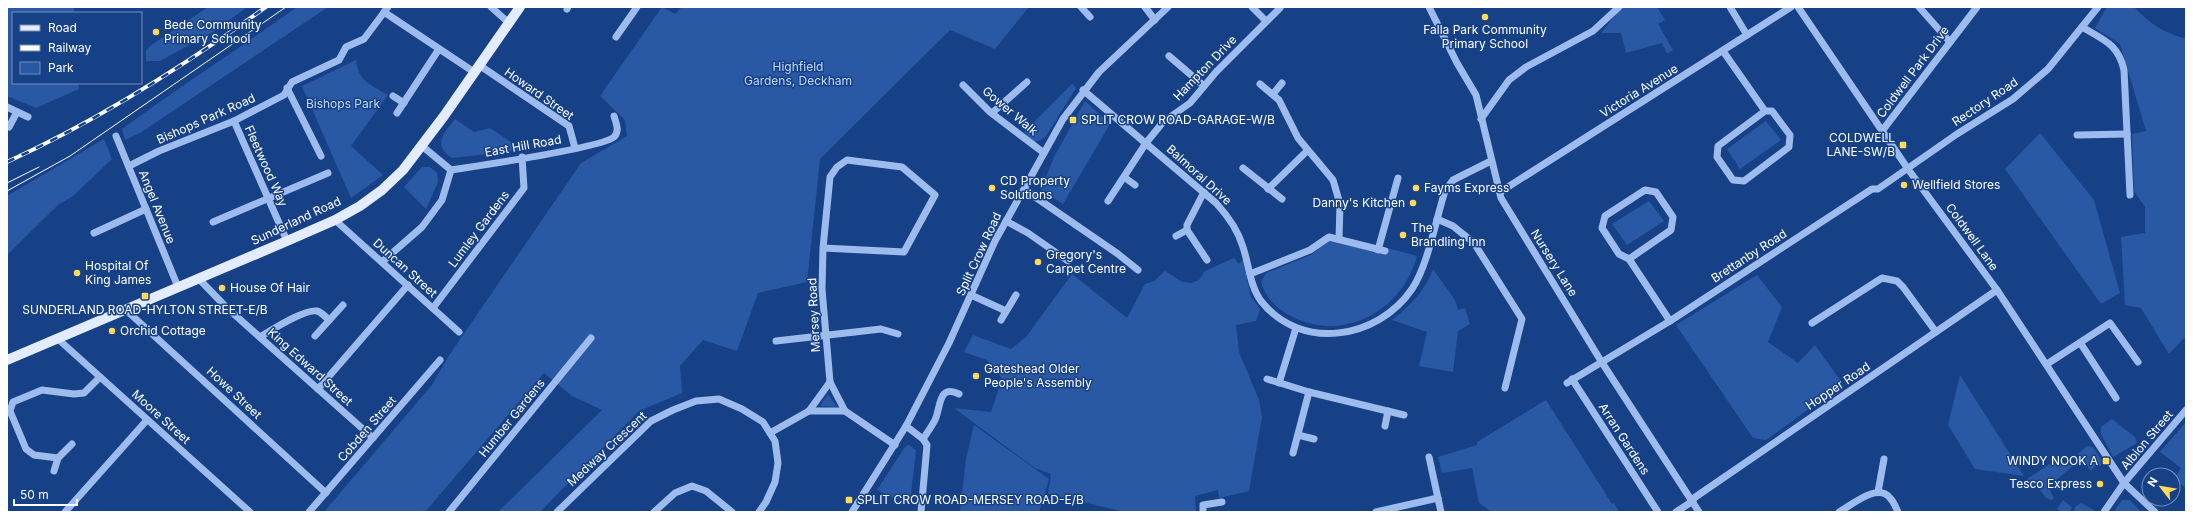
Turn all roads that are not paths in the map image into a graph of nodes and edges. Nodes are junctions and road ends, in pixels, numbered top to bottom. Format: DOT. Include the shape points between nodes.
graph roads {
  1 [pos="491,7"];
  2 [pos="520,7"];
  3 [pos="636,7"];
  4 [pos="1081,7"];
  5 [pos="1145,7"];
  6 [pos="1168,7"];
  7 [pos="1252,7"];
  8 [pos="1429,7"];
  9 [pos="1619,7"];
  10 [pos="1730,7"];
  11 [pos="1791,7"];
  12 [pos="1798,7"];
  13 [pos="1919,7"];
  14 [pos="1977,7"];
  15 [pos="2098,7"];
  16 [pos="1280,8"];
  17 [pos="386,10"];
  18 [pos="1090,17"];
  19 [pos="1155,20"];
  20 [pos="1266,21"];
  21 [pos="509,23"];
  22 [pos="2082,27"];
  23 [pos="1747,35"];
  24 [pos="616,37"];
  25 [pos="1950,42"];
  26 [pos="440,49"];
  27 [pos="1723,51"];
  28 [pos="1169,56"];
  29 [pos="477,69"];
  30 [pos="1027,82"];
  31 [pos="1282,83"];
  32 [pos="1260,84"];
  33 [pos="963,85"];
  34 [pos="1204,86"];
  35 [pos="287,88"];
  36 [pos="1083,90"];
  37 [pos="1273,94"];
  38 [pos="393,96"];
  39 [pos="404,103"];
  40 [pos="7,107"];
  41 [pos="1765,111"];
  42 [pos="17,112"];
  43 [pos="397,113"];
  44 [pos="992,113"];
  45 [pos="614,116"];
  46 [pos="28,117"];
  47 [pos="1481,119"];
  48 [pos="234,121"];
  49 [pos="10,127"];
  50 [pos="1882,131"];
  51 [pos="2127,134"];
  52 [pos="2077,135"];
  53 [pos="116,136"];
  54 [pos="1146,143"];
  55 [pos="422,146"];
  56 [pos="575,148"];
  57 [pos="1307,151"];
  58 [pos="1044,154"];
  59 [pos="321,156"];
  60 [pos="522,157"];
  61 [pos="1491,162"];
  62 [pos="129,166"];
  63 [pos="1243,168"];
  64 [pos="1908,168"];
  65 [pos="452,170"];
  66 [pos="328,173"];
  67 [pos="1124,177"];
  68 [pos="1398,178"];
  69 [pos="1135,185"];
  70 [pos="1268,189"];
  71 [pos="1025,190"];
  72 [pos="1204,192"];
  73 [pos="1500,192"];
  74 [pos="2130,195"];
  75 [pos="268,198"];
  76 [pos="1282,199"];
  77 [pos="1108,201"];
  78 [pos="146,209"];
  79 [pos="1437,219"];
  80 [pos="335,220"];
  81 [pos="1006,221"];
  82 [pos="213,222"];
  83 [pos="1187,230"];
  84 [pos="94,233"];
  85 [pos="1176,236"];
  86 [pos="1339,238"];
  87 [pos="287,241"];
  88 [pos="823,248"];
  89 [pos="1629,259"];
  90 [pos="1207,260"];
  91 [pos="1068,261"];
  92 [pos="382,262"];
  93 [pos="1138,270"];
  94 [pos="1250,274"];
  95 [pos="198,278"];
  96 [pos="408,285"];
  97 [pos="178,287"];
  98 [pos="1997,290"];
  99 [pos="971,295"];
  100 [pos="1016,295"];
  101 [pos="343,305"];
  102 [pos="433,308"];
  103 [pos="126,310"];
  104 [pos="1006,311"];
  105 [pos="329,320"];
  106 [pos="1001,320"];
  107 [pos="1670,321"];
  108 [pos="1812,323"];
  109 [pos="1296,328"];
  110 [pos="459,332"];
  111 [pos="1936,332"];
  112 [pos="825,334"];
  113 [pos="898,334"];
  114 [pos="315,336"];
  115 [pos="260,337"];
  116 [pos="591,338"];
  117 [pos="58,339"];
  118 [pos="776,341"];
  119 [pos="2080,344"];
  120 [pos="7,360"];
  121 [pos="440,360"];
  122 [pos="1601,361"];
  123 [pos="2138,362"];
  124 [pos="2047,364"];
  125 [pos="100,376"];
  126 [pos="1267,379"];
  127 [pos="1570,381"];
  128 [pos="830,382"];
  129 [pos="1279,383"];
  130 [pos="1505,388"];
  131 [pos="318,390"];
  132 [pos="1310,392"];
  133 [pos="959,394"];
  134 [pos="2116,398"];
  135 [pos="2186,410"];
  136 [pos="845,411"];
  137 [pos="809,412"];
  138 [pos="1388,412"];
  139 [pos="1404,415"];
  140 [pos="147,420"];
  141 [pos="906,426"];
  142 [pos="1385,426"];
  143 [pos="770,433"];
  144 [pos="1298,435"];
  145 [pos="373,438"];
  146 [pos="923,439"];
  147 [pos="1314,439"];
  148 [pos="72,444"];
  149 [pos="895,445"];
  150 [pos="1294,453"];
  151 [pos="1429,457"];
  152 [pos="58,458"];
  153 [pos="1884,458"];
  154 [pos="54,471"];
  155 [pos="2124,483"];
  156 [pos="1878,492"];
  157 [pos="326,493"];
  158 [pos="1438,498"];
  159 [pos="1692,500"];
  160 [pos="1222,502"];
  161 [pos="65,512"];
  162 [pos="250,512"];
  163 [pos="309,512"];
  164 [pos="449,512"];
  165 [pos="557,512"];
  166 [pos="654,512"];
  167 [pos="732,512"];
  168 [pos="759,512"];
  169 [pos="852,512"];
  170 [pos="921,512"];
  171 [pos="1203,512"];
  172 [pos="1376,512"];
  173 [pos="1440,512"];
  174 [pos="1658,512"];
  175 [pos="1676,512"];
  176 [pos="1699,512"];
  177 [pos="1840,512"];
  178 [pos="1898,512"];
  179 [pos="2104,512"];
  180 [pos="2155,512"];
  1 -- 21 [label="street"];
  2 -- 21 [label="main road, Sunderland Road"];
  3 -- 24 [label="street"];
  4 -- 18 [label="street"];
  5 -- 19 [label="street"];
  6 -- 19 [label="street, Split Crow Road"];
  7 -- 20 [label="street"];
  8 -- 47 [label="street, Nursery Lane" via="1476,94"];
  9 -- 47 [label="street" via="1593,31 1526,67 1509,80"];
  10 -- 23 [label="street"];
  11 -- 23 [label="street, Victoria Avenue"];
  12 -- 50 [label="street, Coldwell Lane"];
  13 -- 25 [label="street"];
  14 -- 25 [label="street, Coldwell Park Drive"];
  15 -- 22 [label="street, Rectory Road"];
  16 -- 20 [label="street, Hampton Drive"];
  17 -- 26 [label="street, Howard Street"];
  17 -- 35 [label="street, Bishops Park Road" via="364,39 346,48 339,60 296,79"];
  19 -- 36 [label="street, Split Crow Road"];
  20 -- 34 [label="street, Hampton Drive"];
  21 -- 29 [label="main road, Sunderland Road"];
  22 -- 51 [label="street" via="2111,44 2121,57"];
  22 -- 64 [label="street, Rectory Road" via="2048,69 2013,99"];
  23 -- 27 [label="street, Victoria Avenue"];
  25 -- 50 [label="street, Coldwell Park Drive"];
  26 -- 29 [label="street, Howard Street"];
  26 -- 39 [label="street"];
  27 -- 41 [label="street"];
  27 -- 73 [label="street, Victoria Avenue"];
  28 -- 34 [label="street"];
  29 -- 55 [label="main road, Sunderland Road"];
  29 -- 56 [label="street, Howard Street" via="569,126"];
  30 -- 44 [label="street"];
  31 -- 37 [label="street"];
  32 -- 37 [label="street"];
  33 -- 44 [label="street, Gower Walk"];
  34 -- 54 [label="street, Hampton Drive" via="1190,103 1163,122"];
  35 -- 48 [label="street, Bishops Park Road" via="284,95"];
  35 -- 59 [label="street"];
  36 -- 54 [label="street, Balmoral Drive"];
  36 -- 58 [label="street, Split Crow Road" via="1062,119"];
  37 -- 57 [label="street" via="1284,107 1293,130"];
  38 -- 39 [label="street"];
  39 -- 43 [label="street"];
  40 -- 42 [label="street"];
  41 -- 41 [label="street" via="1718,146 1717,157 1733,180 1744,181 1789,147 1790,135 1772,111"];
  42 -- 46 [label="street"];
  42 -- 49 [label="street"];
  44 -- 58 [label="street, Gower Walk"];
  45 -- 56 [label="street, East Hill Road" via="618,131 615,136 610,140"];
  47 -- 61 [label="street, Nursery Lane"];
  48 -- 62 [label="street, Bishops Park Road" via="159,150"];
  48 -- 75 [label="street, Fleetwood Way"];
  50 -- 64 [label="street, Coldwell Lane"];
  51 -- 52 [label="street"];
  51 -- 74 [label="street"];
  53 -- 62 [label="street, Angel Avenue"];
  54 -- 67 [label="street, Hampton Drive"];
  54 -- 72 [label="street, Balmoral Drive"];
  55 -- 65 [label="street"];
  55 -- 80 [label="main road, Sunderland Road" via="403,170 382,190"];
  56 -- 60 [label="street, East Hill Road"];
  57 -- 70 [label="street"];
  57 -- 86 [label="street" via="1328,172 1336,188 1340,204"];
  58 -- 71 [label="street, Split Crow Road"];
  60 -- 65 [label="street, East Hill Road"];
  60 -- 102 [label="street, Lumley Gardens" via="524,188"];
  61 -- 73 [label="street, Nursery Lane"];
  61 -- 79 [label="street, Balmoral Drive" via="1453,180 1445,191"];
  62 -- 78 [label="street, Angel Avenue"];
  63 -- 70 [label="street"];
  64 -- 98 [label="street, Coldwell Lane"];
  64 -- 107 [label="street, Brettanby Road"];
  65 -- 92 [label="street" via="442,200 422,227"];
  66 -- 75 [label="street"];
  67 -- 69 [label="street"];
  67 -- 77 [label="street, Hampton Drive"];
  68 -- 86 [label="street" via="1381,250"];
  70 -- 76 [label="street"];
  71 -- 81 [label="street, Split Crow Road"];
  71 -- 93 [label="street"];
  72 -- 83 [label="street" via="1188,221"];
  72 -- 94 [label="street, Balmoral Drive" via="1227,214 1238,234"];
  73 -- 122 [label="street, Nursery Lane" via="1501,198"];
  75 -- 82 [label="street"];
  75 -- 87 [label="street, Fleetwood Way"];
  78 -- 84 [label="street"];
  78 -- 97 [label="street, Angel Avenue"];
  79 -- 109 [label="street, Balmoral Drive" via="1416,282 1400,304 1385,317 1356,331 1341,333 1311,332"];
  79 -- 130 [label="street" via="1453,226 1474,243 1522,319"];
  80 -- 87 [label="main road, Sunderland Road"];
  80 -- 92 [label="street, Duncan Street"];
  81 -- 91 [label="street"];
  81 -- 99 [label="street, Split Crow Road"];
  83 -- 85 [label="street"];
  83 -- 90 [label="street"];
  86 -- 94 [label="street" via="1325,239 1310,250"];
  87 -- 95 [label="main road, Sunderland Road"];
  88 -- 88 [label="street, Mersey Road" via="904,252 935,195 902,167 847,160 837,167 830,177"];
  88 -- 112 [label="street, Mersey Road"];
  89 -- 89 [label="street" via="1671,230 1673,217 1656,192 1645,190 1604,216 1602,228 1619,254"];
  89 -- 107 [label="street"];
  92 -- 96 [label="street, Duncan Street"];
  94 -- 109 [label="street, Balmoral Drive" via="1253,287 1270,312"];
  95 -- 97 [label="main road, Sunderland Road"];
  95 -- 115 [label="street, King Edward Street"];
  96 -- 102 [label="street, Duncan Street"];
  96 -- 131 [label="street"];
  97 -- 103 [label="main road, Sunderland Road"];
  98 -- 111 [label="street, Hopper Road"];
  98 -- 124 [label="street, Coldwell Lane"];
  99 -- 104 [label="street"];
  99 -- 141 [label="street, Split Crow Road" via="950,343"];
  100 -- 104 [label="street"];
  101 -- 105 [label="street"];
  102 -- 110 [label="street, Duncan Street"];
  103 -- 117 [label="main road, Sunderland Road"];
  103 -- 157 [label="street, Howe Street"];
  104 -- 106 [label="street"];
  105 -- 114 [label="street"];
  105 -- 115 [label="street" via="318,311 311,311"];
  107 -- 122 [label="street, Brettanby Road"];
  108 -- 111 [label="street" via="1882,278 1886,278 1903,287"];
  109 -- 129 [label="street"];
  111 -- 159 [label="street, Hopper Road"];
  112 -- 113 [label="street" via="881,329"];
  112 -- 118 [label="street"];
  112 -- 128 [label="street, Mersey Road"];
  115 -- 131 [label="street, King Edward Street"];
  116 -- 164 [label="street, Humber Gardens"];
  117 -- 120 [label="main road, Sunderland Road"];
  117 -- 125 [label="street, Moore Street"];
  119 -- 123 [label="street" via="2110,323"];
  119 -- 124 [label="street"];
  119 -- 134 [label="street"];
  121 -- 145 [label="street, Cobden Street"];
  122 -- 127 [label="street, Brettanby Road"];
  122 -- 159 [label="street, Nursery Lane"];
  124 -- 155 [label="street, Coldwell Lane"];
  125 -- 140 [label="street, Moore Street"];
  125 -- 152 [label="street" via="84,392 74,394 42,390 13,402 10,411 26,449 34,455"];
  126 -- 129 [label="street"];
  127 -- 174 [label="street, Arran Gardens"];
  128 -- 136 [label="street, Mersey Road"];
  128 -- 137 [label="street"];
  129 -- 132 [label="street"];
  131 -- 145 [label="street, King Edward Street"];
  132 -- 138 [label="street"];
  132 -- 144 [label="street"];
  133 -- 146 [label="street" via="946,392 942,397 935,420"];
  135 -- 155 [label="street, Albion Street"];
  136 -- 137 [label="street"];
  136 -- 149 [label="street, Mersey Road"];
  137 -- 143 [label="street"];
  138 -- 139 [label="street"];
  138 -- 142 [label="street"];
  140 -- 161 [label="street"];
  140 -- 162 [label="street, Moore Street"];
  141 -- 146 [label="street"];
  141 -- 149 [label="street, Split Crow Road"];
  143 -- 165 [label="street, Medway Crescent" via="763,422 719,399 696,401 651,421"];
  143 -- 168 [label="street, Medway Crescent" via="775,442 778,463 775,482"];
  144 -- 147 [label="street"];
  144 -- 150 [label="street"];
  145 -- 157 [label="street, Cobden Street"];
  146 -- 170 [label="street" via="928,451"];
  148 -- 152 [label="street"];
  149 -- 169 [label="street, Split Crow Road"];
  151 -- 158 [label="street"];
  152 -- 154 [label="street"];
  153 -- 156 [label="street"];
  155 -- 179 [label="street, Albion Street"];
  155 -- 180 [label="street, Coldwell Lane"];
  156 -- 177 [label="street" via="1867,495"];
  156 -- 178 [label="street" via="1890,497"];
  157 -- 163 [label="street, Cobden Street"];
  158 -- 172 [label="street"];
  158 -- 173 [label="street"];
  159 -- 175 [label="street, Hopper Road"];
  159 -- 176 [label="street, Nursery Lane"];
  160 -- 171 [label="street" via="1203,505"];
  166 -- 167 [label="street" via="675,493 692,486 706,491"];
}
